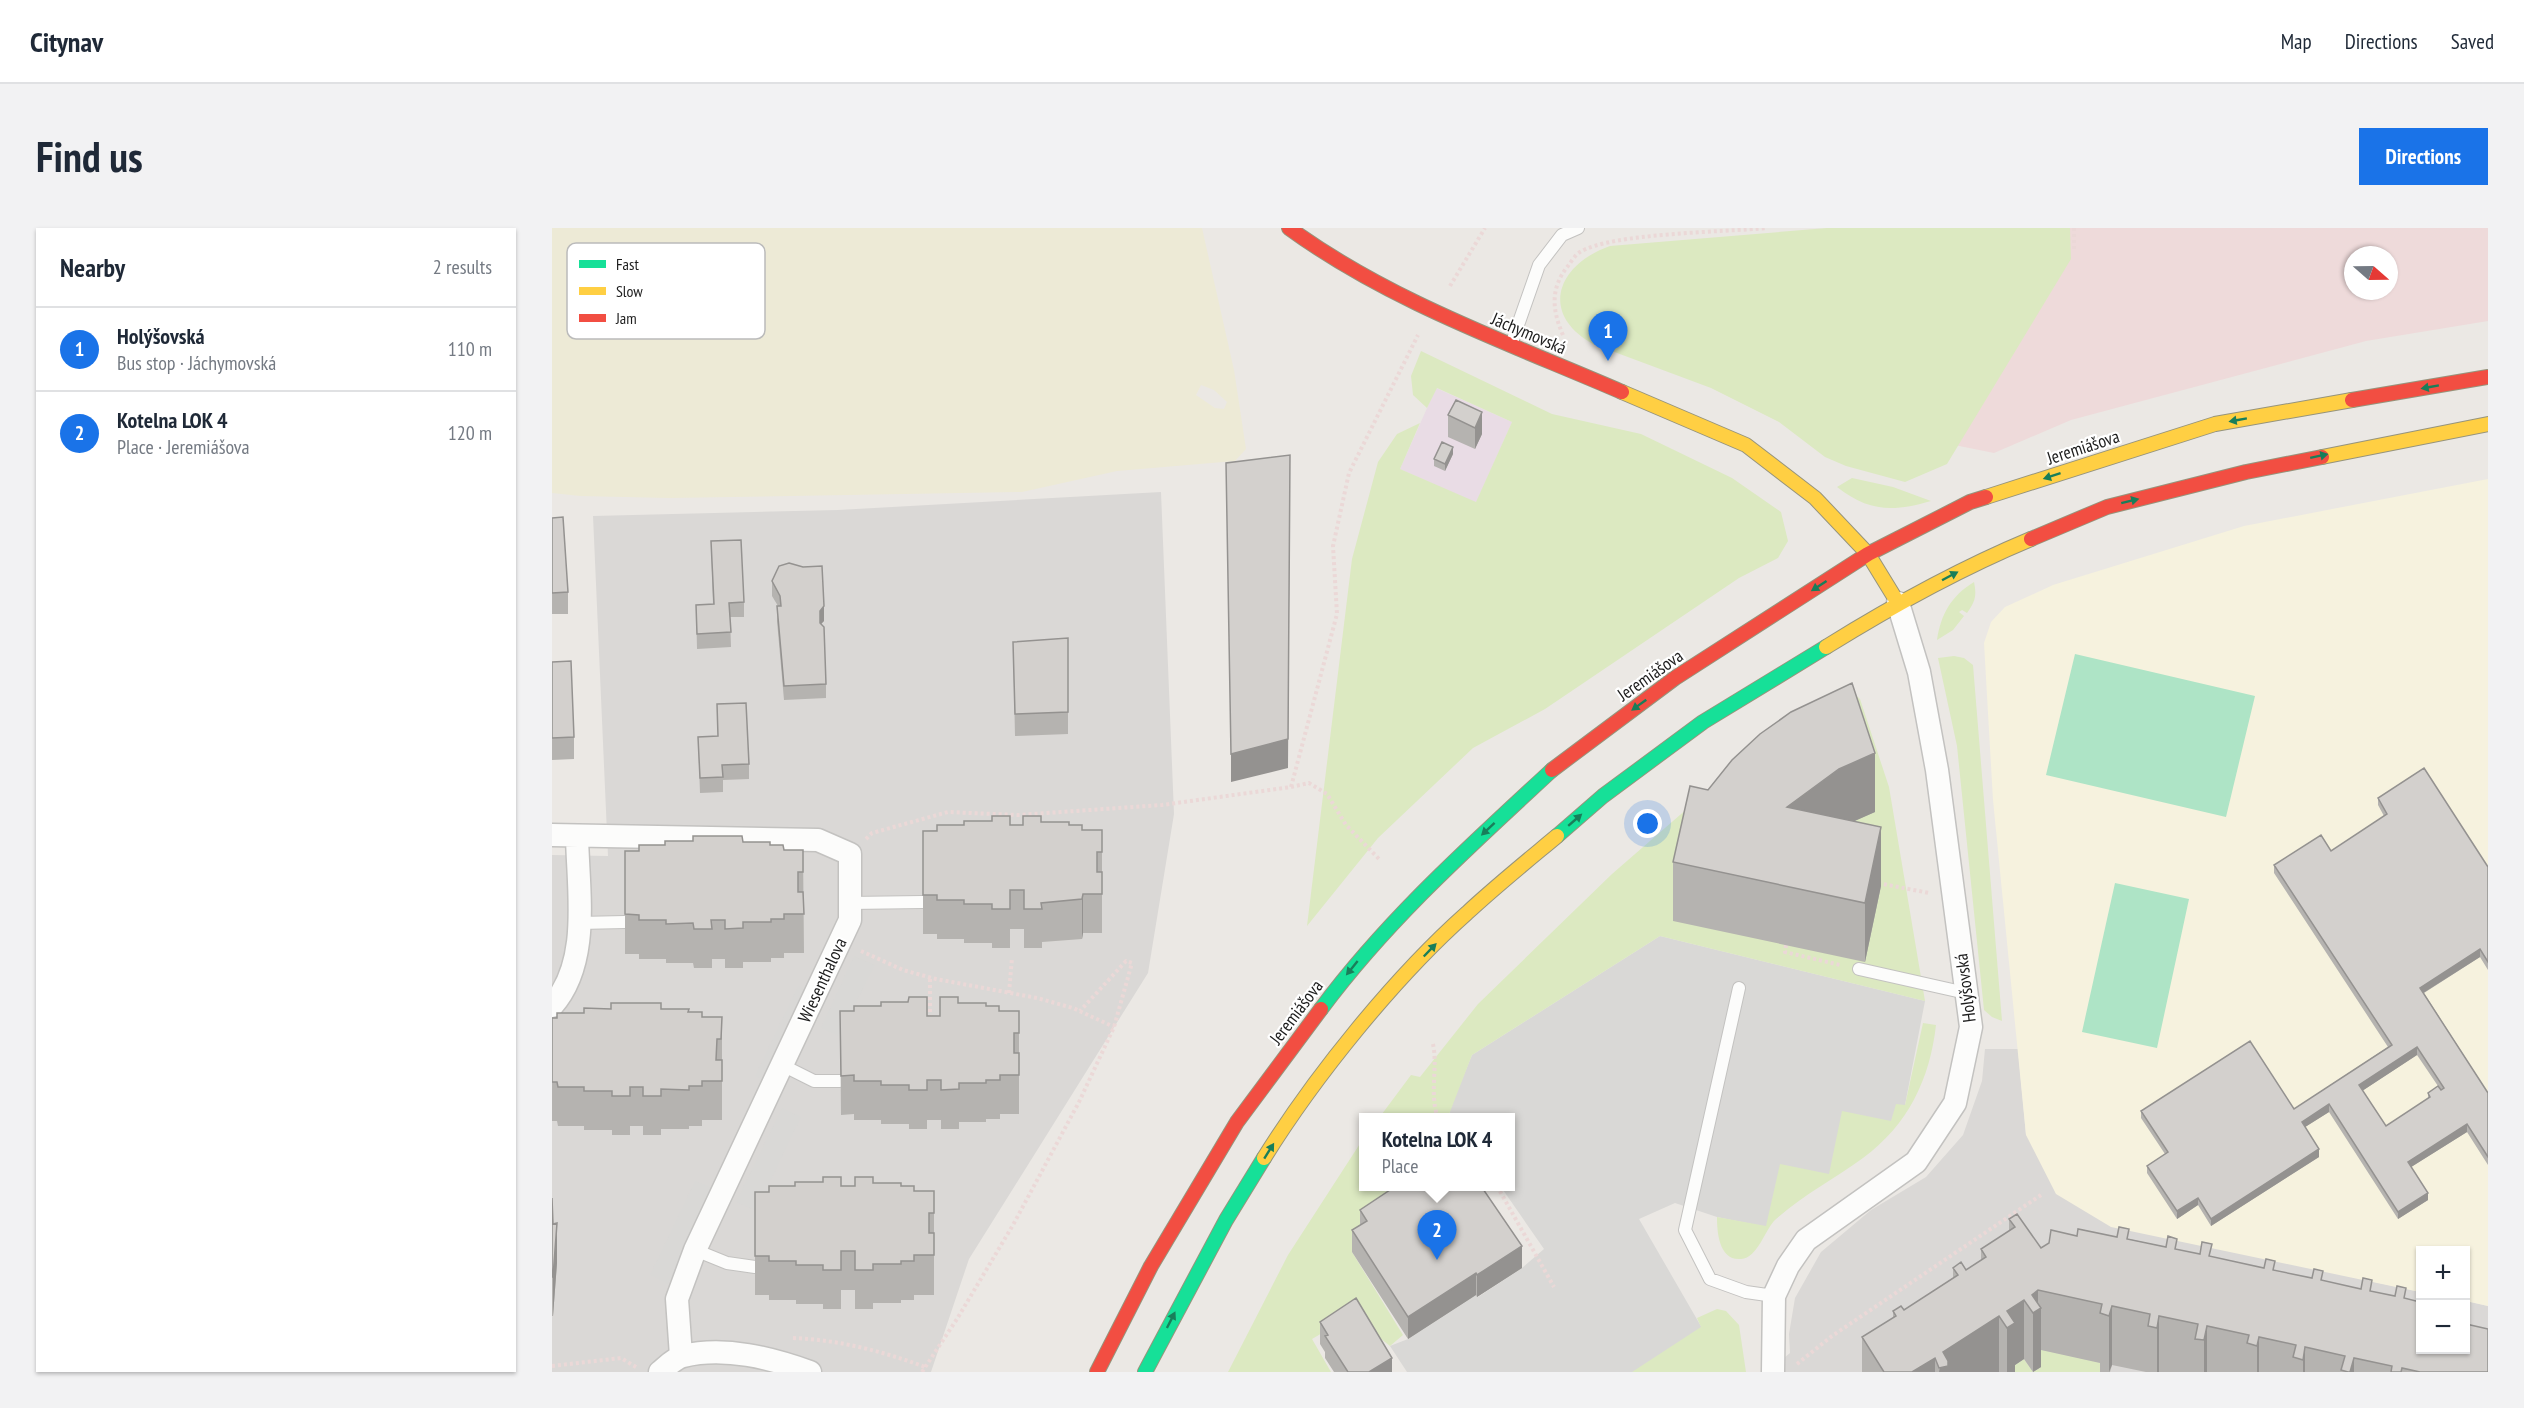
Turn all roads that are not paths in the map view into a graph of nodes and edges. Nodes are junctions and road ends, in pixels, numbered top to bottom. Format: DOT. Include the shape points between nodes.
graph roads {
  1 [pos="1289,228"];
  2 [pos="1578,228"];
  3 [pos="1510,346"];
  4 [pos="2488,377"];
  5 [pos="2488,424"];
  6 [pos="1868,554"];
  7 [pos="1898,603"];
  8 [pos="552,835"];
  9 [pos="577,836"];
  10 [pos="923,902"];
  11 [pos="850,903"];
  12 [pos="625,922"];
  13 [pos="579,923"];
  14 [pos="1859,969"];
  15 [pos="1739,988"];
  16 [pos="1966,993"];
  17 [pos="552,1006"];
  18 [pos="782,1065"];
  19 [pos="840,1081"];
  20 [pos="695,1250"];
  21 [pos="755,1267"];
  22 [pos="1774,1296"];
  23 [pos="681,1356"];
  24 [pos="660,1372"];
  25 [pos="810,1372"];
  26 [pos="1097,1372"];
  27 [pos="1145,1372"];
  28 [pos="1773,1372"];
  1 -- 3 [label="main road, Jáchymovská" via="1323,252 1433,311"];
  2 -- 3 [label="lane" via="1562,235 1539,265"];
  3 -- 6 [label="main road, Jáchymovská" via="1746,445 1815,498"];
  4 -- 6 [label="main road, Jeremiášova, one-way" via="2216,424 1970,502"];
  7 -- 5 [label="main road, one-way" via="1974,563 2107,507 2246,472"];
  6 -- 7 [label="main road, Jáchymovská"];
  6 -- 26 [label="main road, Jeremiášova, one-way" via="1675,678 1561,762 1426,888 1353,966 1237,1122 1151,1266"];
  7 -- 16 [label="street, Holýšovská" via="1918,672 1937,770"];
  27 -- 7 [label="main road, one-way" via="1226,1220 1276,1139 1387,995 1457,922 1603,796 1703,722"];
  8 -- 9 [label="street"];
  9 -- 11 [label="street, Wiesenthalova" via="818,840 850,854"];
  9 -- 13 [label="street"];
  10 -- 11 [label="lane"];
  11 -- 18 [label="street, Wiesenthalova" via="850,920"];
  12 -- 13 [label="lane"];
  13 -- 17 [label="street" via="566,990"];
  14 -- 16 [label="lane"];
  15 -- 22 [label="lane" via="1685,1230 1710,1278 1746,1292"];
  16 -- 22 [label="street, Holýšovská" via="1971,1027 1955,1102 1916,1162 1806,1240"];
  18 -- 19 [label="lane" via="814,1081"];
  18 -- 20 [label="street, Wiesenthalova"];
  20 -- 21 [label="lane" via="727,1263"];
  20 -- 23 [label="street, Wiesenthalova" via="677,1299"];
  22 -- 28 [label="street, Holýšovská"];
  23 -- 24 [label="street"];
  23 -- 25 [label="street" via="730,1353 772,1359"];
}
